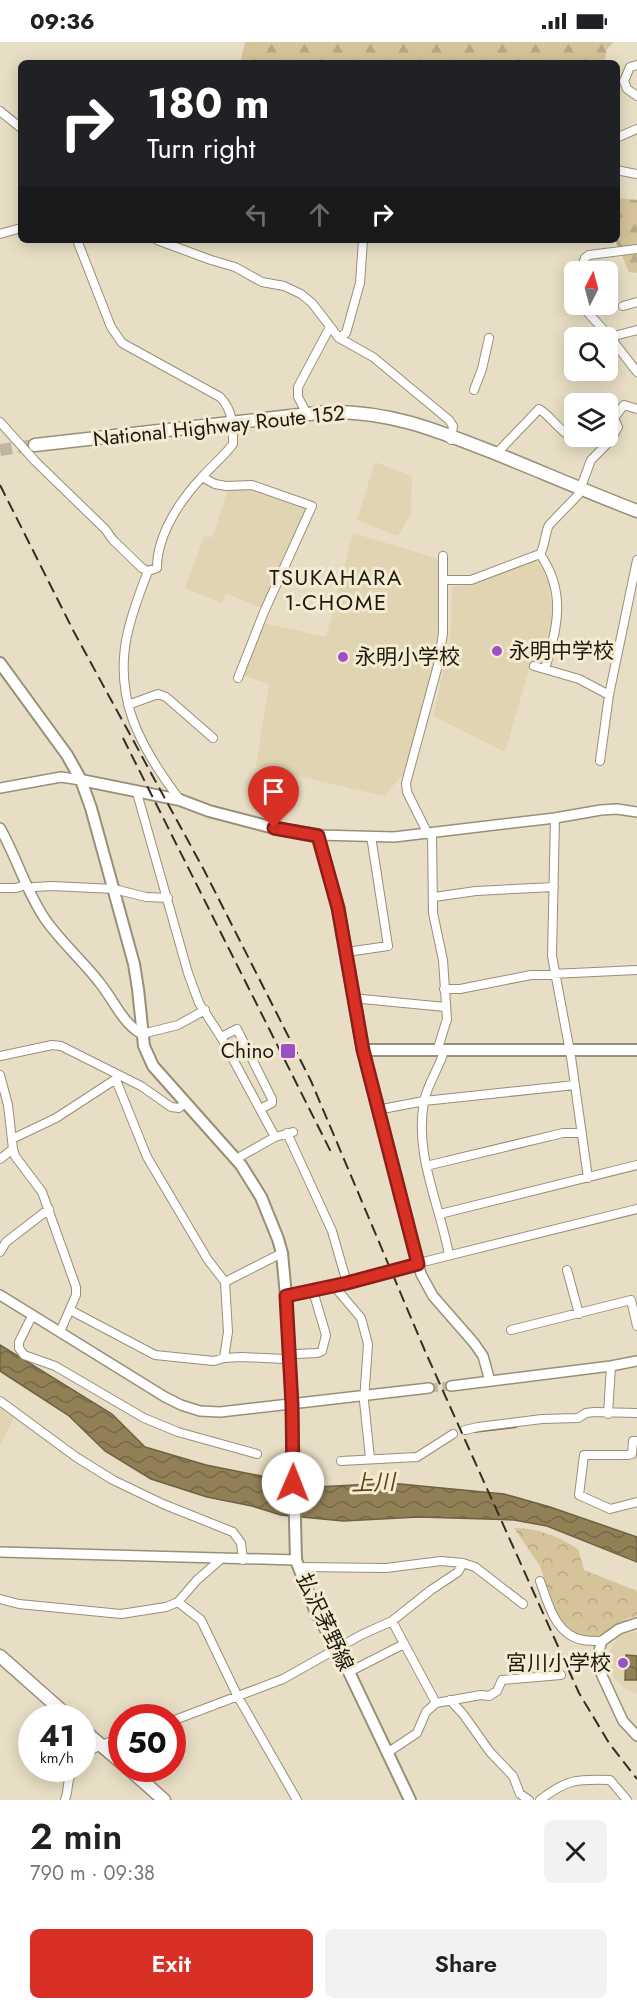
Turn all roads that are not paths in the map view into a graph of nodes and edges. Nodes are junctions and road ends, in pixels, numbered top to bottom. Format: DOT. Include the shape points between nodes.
graph roads {
  1 [pos="637,65"];
  2 [pos="637,96"];
  3 [pos="0,111"];
  4 [pos="18,126"];
  5 [pos="637,129"];
  6 [pos="620,136"];
  7 [pos="620,171"];
  8 [pos="637,174"];
  9 [pos="18,229"];
  10 [pos="0,234"];
  11 [pos="77,243"];
  12 [pos="165,243"];
  13 [pos="363,243"];
  14 [pos="637,249"];
  15 [pos="584,261"];
  16 [pos="637,302"];
  17 [pos="623,306"];
  18 [pos="590,315"];
  19 [pos="330,327"];
  20 [pos="601,327"];
  21 [pos="637,330"];
  22 [pos="618,335"];
  23 [pos="339,338"];
  24 [pos="489,338"];
  25 [pos="618,347"];
  26 [pos="637,372"];
  27 [pos="474,390"];
  28 [pos="637,409"];
  29 [pos="618,412"];
  30 [pos="307,414"];
  31 [pos="0,422"];
  32 [pos="233,423"];
  33 [pos="564,432"];
  34 [pos="451,439"];
  35 [pos="35,446"];
  36 [pos="604,447"];
  37 [pos="496,454"];
  38 [pos="202,477"];
  39 [pos="581,489"];
  40 [pos="637,511"];
  41 [pos="540,554"];
  42 [pos="443,556"];
  43 [pos="637,560"];
  44 [pos="148,571"];
  45 [pos="444,580"];
  46 [pos="0,663"];
  47 [pos="534,666"];
  48 [pos="545,669"];
  49 [pos="238,678"];
  50 [pos="609,695"];
  51 [pos="128,705"];
  52 [pos="213,738"];
  53 [pos="600,761"];
  54 [pos="81,780"];
  55 [pos="0,788"];
  56 [pos="137,793"];
  57 [pos="180,800"];
  58 [pos="637,812"];
  59 [pos="555,818"];
  60 [pos="0,828"];
  61 [pos="430,834"];
  62 [pos="318,836"];
  63 [pos="371,836"];
  64 [pos="26,887"];
  65 [pos="554,887"];
  66 [pos="0,888"];
  67 [pos="114,889"];
  68 [pos="434,897"];
  69 [pos="168,898"];
  70 [pos="347,952"];
  71 [pos="637,970"];
  72 [pos="555,973"];
  73 [pos="444,989"];
  74 [pos="352,998"];
  75 [pos="445,1007"];
  76 [pos="205,1010"];
  77 [pos="142,1034"];
  78 [pos="221,1037"];
  79 [pos="363,1050"];
  80 [pos="637,1050"];
  81 [pos="441,1051"];
  82 [pos="570,1051"];
  83 [pos="0,1056"];
  84 [pos="0,1075"];
  85 [pos="118,1078"];
  86 [pos="575,1085"];
  87 [pos="424,1101"];
  88 [pos="185,1103"];
  89 [pos="260,1110"];
  90 [pos="377,1110"];
  91 [pos="582,1133"];
  92 [pos="275,1137"];
  93 [pos="12,1139"];
  94 [pos="13,1149"];
  95 [pos="0,1159"];
  96 [pos="236,1159"];
  97 [pos="637,1165"];
  98 [pos="426,1166"];
  99 [pos="588,1178"];
  100 [pos="49,1209"];
  101 [pos="637,1209"];
  102 [pos="440,1214"];
  103 [pos="3,1240"];
  104 [pos="0,1252"];
  105 [pos="282,1253"];
  106 [pos="449,1256"];
  107 [pos="418,1264"];
  108 [pos="567,1270"];
  109 [pos="225,1282"];
  110 [pos="347,1283"];
  111 [pos="334,1286"];
  112 [pos="313,1291"];
  113 [pos="0,1295"];
  114 [pos="286,1296"];
  115 [pos="70,1310"];
  116 [pos="579,1314"];
  117 [pos="30,1320"];
  118 [pos="637,1326"];
  119 [pos="510,1330"];
  120 [pos="60,1332"];
  121 [pos="289,1357"];
  122 [pos="224,1358"];
  123 [pos="637,1361"];
  124 [pos="611,1366"];
  125 [pos="490,1381"];
  126 [pos="451,1386"];
  127 [pos="429,1388"];
  128 [pos="364,1395"];
  129 [pos="0,1401"];
  130 [pos="292,1405"];
  131 [pos="637,1413"];
  132 [pos="608,1414"];
  133 [pos="465,1430"];
  134 [pos="453,1434"];
  135 [pos="637,1441"];
  136 [pos="257,1454"];
  137 [pos="370,1458"];
  138 [pos="341,1461"];
  139 [pos="637,1502"];
  140 [pos="0,1552"];
  141 [pos="220,1559"];
  142 [pos="243,1560"];
  143 [pos="463,1563"];
  144 [pos="298,1564"];
  145 [pos="540,1581"];
  146 [pos="0,1599"];
  147 [pos="178,1602"];
  148 [pos="523,1604"];
  149 [pos="392,1621"];
  150 [pos="637,1623"];
  151 [pos="602,1641"];
  152 [pos="404,1644"];
  153 [pos="335,1649"];
  154 [pos="0,1656"];
  155 [pos="349,1672"];
  156 [pos="561,1675"];
  157 [pos="237,1695"];
  158 [pos="450,1700"];
  159 [pos="436,1703"];
  160 [pos="54,1704"];
  161 [pos="186,1717"];
  162 [pos="637,1736"];
  163 [pos="96,1741"];
  164 [pos="108,1743"];
  165 [pos="101,1745"];
  166 [pos="96,1748"];
  167 [pos="108,1751"];
  168 [pos="387,1753"];
  169 [pos="68,1782"];
  170 [pos="144,1782"];
  171 [pos="65,1800"];
  172 [pos="164,1800"];
  173 [pos="297,1800"];
  174 [pos="410,1800"];
  175 [pos="529,1800"];
  176 [pos="540,1800"];
  177 [pos="627,1800"];
  1 -- 2 [label="street" via="630,67 624,81"];
  3 -- 4 [label="street"];
  5 -- 6 [label="street"];
  7 -- 8 [label="street"];
  9 -- 10 [label="street"];
  11 -- 32 [label="street" via="116,336 132,350 220,397 228,405"];
  12 -- 19 [label="street" via="235,267 262,282 294,289 312,303"];
  13 -- 23 [label="street" via="360,283 346,333"];
  14 -- 15 [label="street" via="589,255"];
  16 -- 17 [label="street"];
  18 -- 20 [label="street"];
  19 -- 23 [label="street"];
  19 -- 30 [label="street" via="298,387 298,397"];
  21 -- 22 [label="street"];
  23 -- 34 [label="street" via="373,357 442,414 453,426"];
  24 -- 27 [label="street"];
  25 -- 26 [label="street"];
  28 -- 29 [label="street" via="624,405"];
  30 -- 32 [label="highway, National Highway Route 152"];
  30 -- 34 [label="highway, National Highway Route 152" via="351,411 385,416"];
  31 -- 44 [label="street"];
  32 -- 35 [label="highway, National Highway Route 152"];
  32 -- 38 [label="street" via="233,444"];
  33 -- 37 [label="street" via="539,409"];
  34 -- 37 [label="highway, National Highway Route 152"];
  36 -- 39 [label="street" via="591,460"];
  37 -- 39 [label="highway, National Highway Route 152"];
  38 -- 44 [label="street" via="174,513 159,550 157,568"];
  38 -- 49 [label="street" via="226,486 252,484 312,506"];
  39 -- 40 [label="highway, National Highway Route 152"];
  39 -- 41 [label="street" via="549,525"];
  41 -- 45 [label="street" via="471,580"];
  41 -- 48 [label="street" via="554,583 558,616"];
  42 -- 45 [label="street"];
  43 -- 50 [label="street"];
  44 -- 51 [label="street" via="128,628 124,690"];
  45 -- 61 [label="street" via="438,665 406,783"];
  46 -- 54 [label="main road"];
  47 -- 48 [label="street"];
  48 -- 50 [label="street" via="579,679"];
  50 -- 53 [label="street"];
  51 -- 52 [label="street" via="158,694 166,697"];
  51 -- 57 [label="street" via="140,740"];
  54 -- 55 [label="street" via="61,777"];
  54 -- 56 [label="main road"];
  54 -- 67 [label="main road"];
  56 -- 57 [label="main road"];
  56 -- 69 [label="street"];
  57 -- 62 [label="main road" via="274,828"];
  58 -- 59 [label="street" via="601,810"];
  59 -- 61 [label="street"];
  59 -- 65 [label="street"];
  60 -- 64 [label="street"];
  61 -- 63 [label="street"];
  61 -- 68 [label="street"];
  62 -- 63 [label="street"];
  62 -- 70 [label="main road"];
  63 -- 70 [label="street" via="388,946"];
  64 -- 66 [label="street"];
  64 -- 67 [label="street"];
  64 -- 77 [label="street" via="45,918 100,982 128,1024"];
  65 -- 68 [label="street"];
  65 -- 72 [label="street"];
  67 -- 69 [label="street"];
  67 -- 77 [label="main road" via="135,972"];
  68 -- 73 [label="street"];
  69 -- 76 [label="street" via="188,973"];
  70 -- 74 [label="main road"];
  71 -- 72 [label="street"];
  72 -- 73 [label="street"];
  72 -- 82 [label="street"];
  73 -- 75 [label="street"];
  74 -- 75 [label="street"];
  74 -- 79 [label="main road"];
  75 -- 81 [label="street"];
  76 -- 77 [label="street" via="178,1025"];
  76 -- 78 [label="street"];
  77 -- 88 [label="main road" via="153,1066"];
  78 -- 89 [label="street"];
  78 -- 89 [label="street" via="237,1029 272,1099"];
  79 -- 81 [label="main road"];
  79 -- 90 [label="street"];
  80 -- 82 [label="main road"];
  81 -- 82 [label="main road"];
  81 -- 87 [label="street"];
  82 -- 86 [label="street"];
  83 -- 85 [label="street" via="57,1045"];
  84 -- 93 [label="street"];
  85 -- 88 [label="street" via="141,1086 171,1107 179,1108"];
  85 -- 93 [label="street" via="56,1118"];
  85 -- 109 [label="street" via="147,1156"];
  86 -- 87 [label="street"];
  86 -- 91 [label="street"];
  87 -- 90 [label="street"];
  87 -- 98 [label="street" via="421,1135"];
  88 -- 96 [label="main road"];
  89 -- 92 [label="street"];
  90 -- 107 [label="street"];
  91 -- 98 [label="street" via="563,1133"];
  91 -- 99 [label="street"];
  92 -- 96 [label="street"];
  92 -- 110 [label="street" via="290,1132 329,1223"];
  93 -- 94 [label="street"];
  94 -- 95 [label="street"];
  94 -- 100 [label="street"];
  96 -- 105 [label="main road, 払沢茅野線" via="269,1213"];
  97 -- 99 [label="street"];
  98 -- 102 [label="street"];
  99 -- 102 [label="street"];
  100 -- 103 [label="street"];
  100 -- 115 [label="street" via="76,1287"];
  101 -- 106 [label="street"];
  102 -- 106 [label="street"];
  103 -- 104 [label="street"];
  105 -- 109 [label="street"];
  105 -- 114 [label="main road, 払沢茅野線"];
  106 -- 107 [label="street"];
  107 -- 110 [label="street"];
  107 -- 125 [label="street" via="432,1296 483,1356"];
  108 -- 116 [label="street"];
  109 -- 122 [label="street" via="228,1332"];
  110 -- 111 [label="street"];
  111 -- 112 [label="street"];
  111 -- 128 [label="street" via="361,1318 365,1331 368,1344"];
  112 -- 114 [label="street"];
  112 -- 121 [label="street" via="326,1335 322,1351"];
  113 -- 120 [label="street"];
  114 -- 121 [label="main road, 払沢茅野線"];
  115 -- 120 [label="street"];
  115 -- 122 [label="street" via="155,1354 214,1361"];
  116 -- 118 [label="street" via="631,1300"];
  116 -- 119 [label="street"];
  117 -- 136 [label="street" via="19,1342 24,1355 55,1366 144,1418 178,1432"];
  120 -- 130 [label="street" via="181,1405 200,1411"];
  121 -- 122 [label="street"];
  121 -- 130 [label="main road, 払沢茅野線"];
  123 -- 124 [label="street"];
  124 -- 125 [label="street"];
  124 -- 132 [label="street"];
  125 -- 126 [label="street"];
  127 -- 128 [label="street"];
  128 -- 130 [label="street"];
  128 -- 137 [label="street"];
  129 -- 142 [label="street" via="113,1480 232,1532 240,1538"];
  130 -- 144 [label="main road, 払沢茅野線"];
  131 -- 132 [label="street"];
  132 -- 133 [label="street" via="586,1413 578,1418"];
  134 -- 137 [label="street" via="417,1457"];
  135 -- 139 [label="street" via="633,1441 632,1454 584,1455 579,1495 610,1509"];
  137 -- 138 [label="street"];
  140 -- 141 [label="street"];
  141 -- 142 [label="street"];
  141 -- 147 [label="street"];
  142 -- 144 [label="street"];
  143 -- 144 [label="street" via="441,1561 386,1568"];
  143 -- 148 [label="street" via="475,1567"];
  143 -- 149 [label="street" via="458,1572"];
  144 -- 153 [label="main road, 払沢茅野線"];
  145 -- 151 [label="street" via="561,1628 576,1638"];
  146 -- 147 [label="street" via="120,1614"];
  147 -- 157 [label="street" via="201,1620"];
  149 -- 152 [label="street"];
  149 -- 153 [label="street"];
  150 -- 151 [label="street"];
  151 -- 162 [label="street" via="598,1667 623,1721"];
  152 -- 155 [label="street"];
  152 -- 159 [label="street"];
  153 -- 155 [label="main road, 払沢茅野線"];
  153 -- 157 [label="street" via="283,1679"];
  154 -- 160 [label="highway"];
  155 -- 168 [label="main road, 払沢茅野線"];
  156 -- 158 [label="street" via="502,1680 489,1696"];
  157 -- 161 [label="street"];
  157 -- 173 [label="street"];
  158 -- 159 [label="street"];
  158 -- 175 [label="street" via="513,1776 520,1794"];
  159 -- 168 [label="street" via="426,1712 417,1733"];
  163 -- 165 [label="highway"];
  164 -- 165 [label="street"];
  165 -- 166 [label="street"];
  165 -- 167 [label="highway"];
  168 -- 174 [label="main road, 払沢茅野線"];
  169 -- 171 [label="street"];
  170 -- 172 [label="highway"];
  176 -- 177 [label="street" via="558,1786 586,1779 610,1780"];
}
